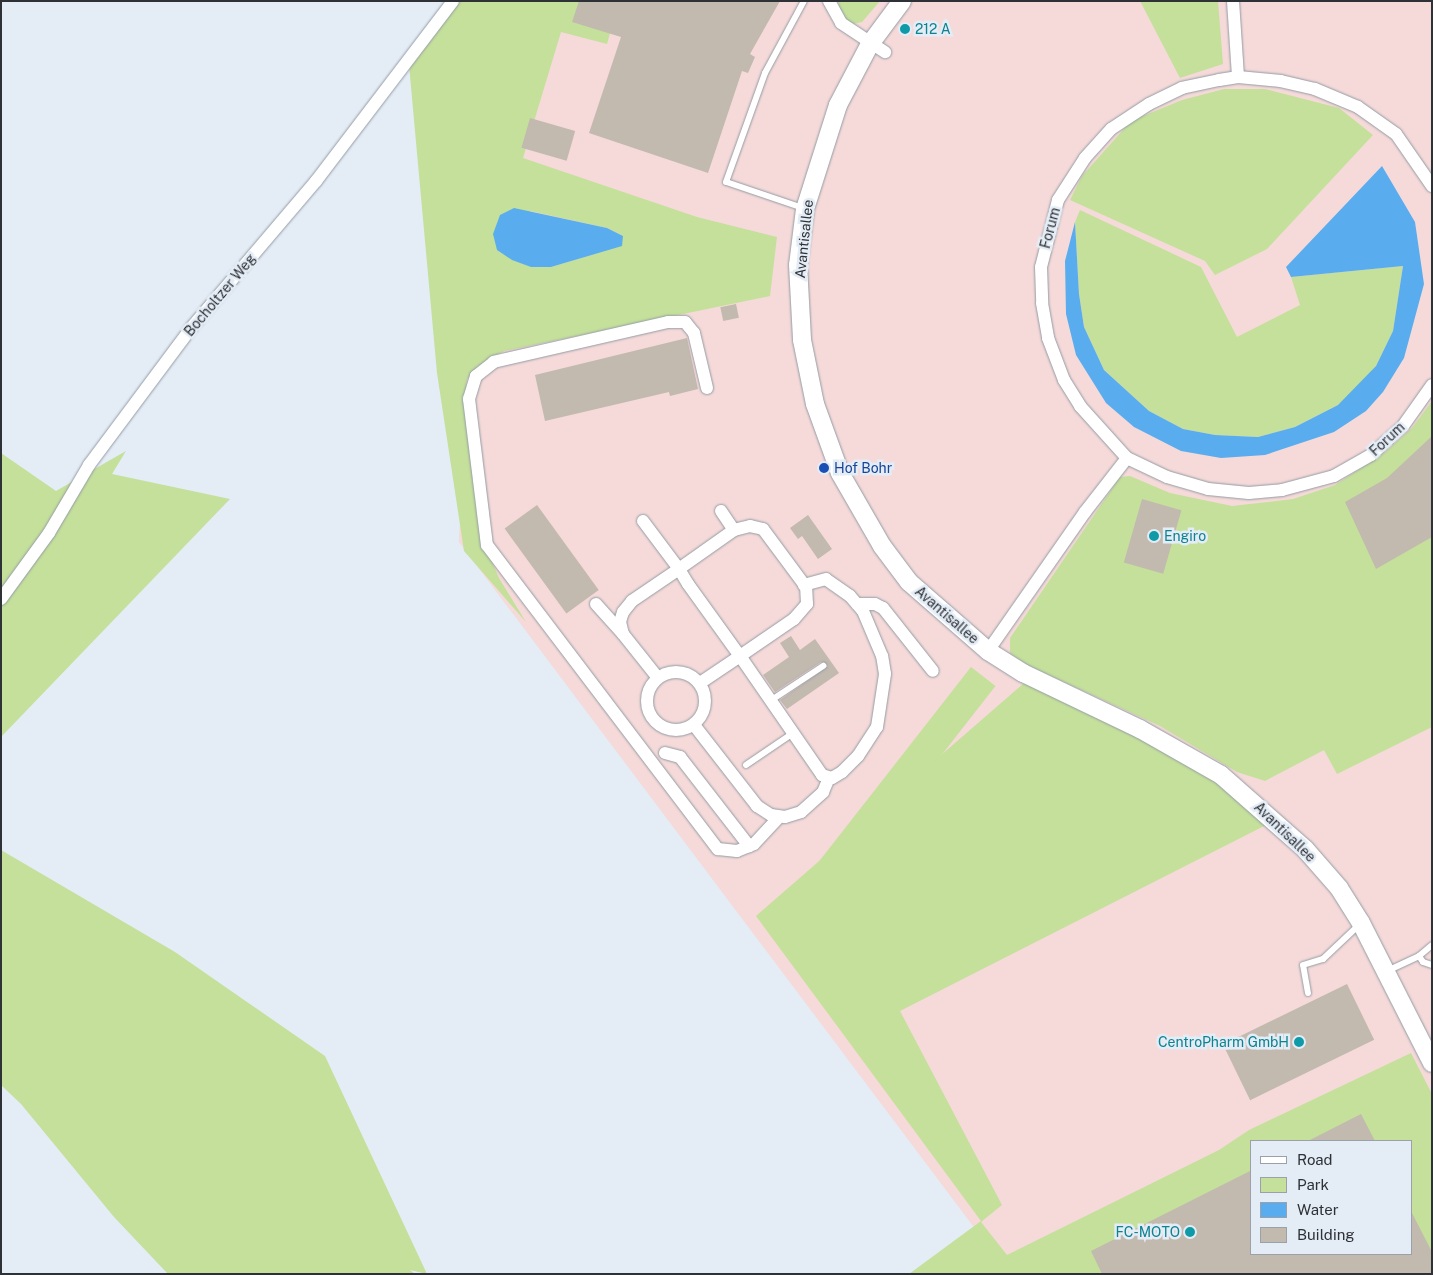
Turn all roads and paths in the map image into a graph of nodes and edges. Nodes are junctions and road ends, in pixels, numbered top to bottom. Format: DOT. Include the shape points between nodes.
graph roads {
  1 [pos="453,1"];
  2 [pos="804,1"];
  3 [pos="829,1"];
  4 [pos="902,1"];
  5 [pos="1233,1"];
  6 [pos="878,48"];
  7 [pos="1238,77"];
  8 [pos="1432,186"];
  9 [pos="805,209"];
  10 [pos="1432,384"];
  11 [pos="707,388"];
  12 [pos="1127,458"];
  13 [pos="721,511"];
  14 [pos="643,521"];
  15 [pos="734,530"];
  16 [pos="679,569"];
  17 [pos="804,585"];
  18 [pos="1,599"];
  19 [pos="596,604"];
  20 [pos="857,604"];
  21 [pos="623,612"];
  22 [pos="606,616"];
  23 [pos="623,634"];
  24 [pos="988,651"];
  25 [pos="740,656"];
  26 [pos="823,666"];
  27 [pos="933,671"];
  28 [pos="658,678"];
  29 [pos="700,683"];
  30 [pos="770,701"];
  31 [pos="694,725"];
  32 [pos="668,730"];
  33 [pos="793,733"];
  34 [pos="666,753"];
  35 [pos="653,763"];
  36 [pos="746,765"];
  37 [pos="829,778"];
  38 [pos="779,818"];
  39 [pos="748,846"];
  40 [pos="1361,923"];
  41 [pos="1432,945"];
  42 [pos="1419,956"];
  43 [pos="1432,965"];
  44 [pos="1386,971"];
  45 [pos="1308,993"];
  46 [pos="1432,1064"];
  1 -- 18 [label="street, Bocholtzer Weg" via="316,181 191,328 89,465 49,533"];
  2 -- 9 [label="lane" via="765,73 726,182"];
  3 -- 6 [label="street" via="841,23"];
  4 -- 6 [label="street, Avantisallee"];
  5 -- 7 [label="street"];
  6 -- 9 [label="street, Avantisallee" via="838,105"];
  7 -- 8 [label="street, Forum" via="1315,89 1358,108 1396,134"];
  7 -- 12 [label="street, Forum" via="1182,88 1148,104 1110,129 1058,200 1048,232 1041,267 1042,303 1048,338 1064,380 1080,406"];
  9 -- 24 [label="street, Avantisallee" via="798,264 802,340 815,404 836,464 865,519 909,582"];
  10 -- 12 [label="street, Forum" via="1403,426 1371,455 1334,476 1282,490 1249,493 1208,489 1167,477"];
  11 -- 35 [label="street" via="694,333 686,322 668,322 494,362 476,376 470,399 487,545"];
  12 -- 24 [label="street" via="1085,512"];
  13 -- 15 [label="street"];
  14 -- 16 [label="street"];
  15 -- 16 [label="street"];
  15 -- 17 [label="street" via="750,526 768,532"];
  16 -- 21 [label="street" via="632,601"];
  16 -- 25 [label="street"];
  17 -- 20 [label="street" via="826,579"];
  17 -- 25 [label="street" via="808,596 802,612"];
  19 -- 22 [label="street"];
  20 -- 27 [label="street" via="875,604 883,608"];
  20 -- 37 [label="street" via="875,634 882,656 885,674 883,702 877,727 858,756 838,776"];
  21 -- 22 [label="street"];
  21 -- 23 [label="street" via="620,622"];
  22 -- 23 [label="street"];
  23 -- 28 [label="street"];
  24 -- 40 [label="street, Avantisallee" via="1022,673 1140,729 1221,774 1305,849 1339,888"];
  25 -- 29 [label="street"];
  25 -- 30 [label="street"];
  26 -- 30 [label="lane"];
  28 -- 29 [label="street" via="680,672"];
  28 -- 32 [label="street" via="646,698 647,709 652,720"];
  29 -- 31 [label="street" via="706,705"];
  30 -- 33 [label="street"];
  31 -- 32 [label="street" via="684,730"];
  31 -- 38 [label="street" via="757,806"];
  32 -- 34 [label="street"];
  33 -- 36 [label="lane"];
  33 -- 37 [label="street" via="822,775"];
  34 -- 35 [label="street"];
  34 -- 39 [label="street" via="680,757"];
  35 -- 39 [label="street" via="718,849 737,851"];
  37 -- 38 [label="street" via="823,792 801,812"];
  38 -- 39 [label="street"];
  40 -- 44 [label="street, Avantisallee"];
  40 -- 45 [label="lane" via="1323,959 1303,965"];
  41 -- 42 [label="lane"];
  42 -- 43 [label="lane" via="1423,962"];
  42 -- 44 [label="lane"];
  44 -- 46 [label="street, Avantisallee"];
}
